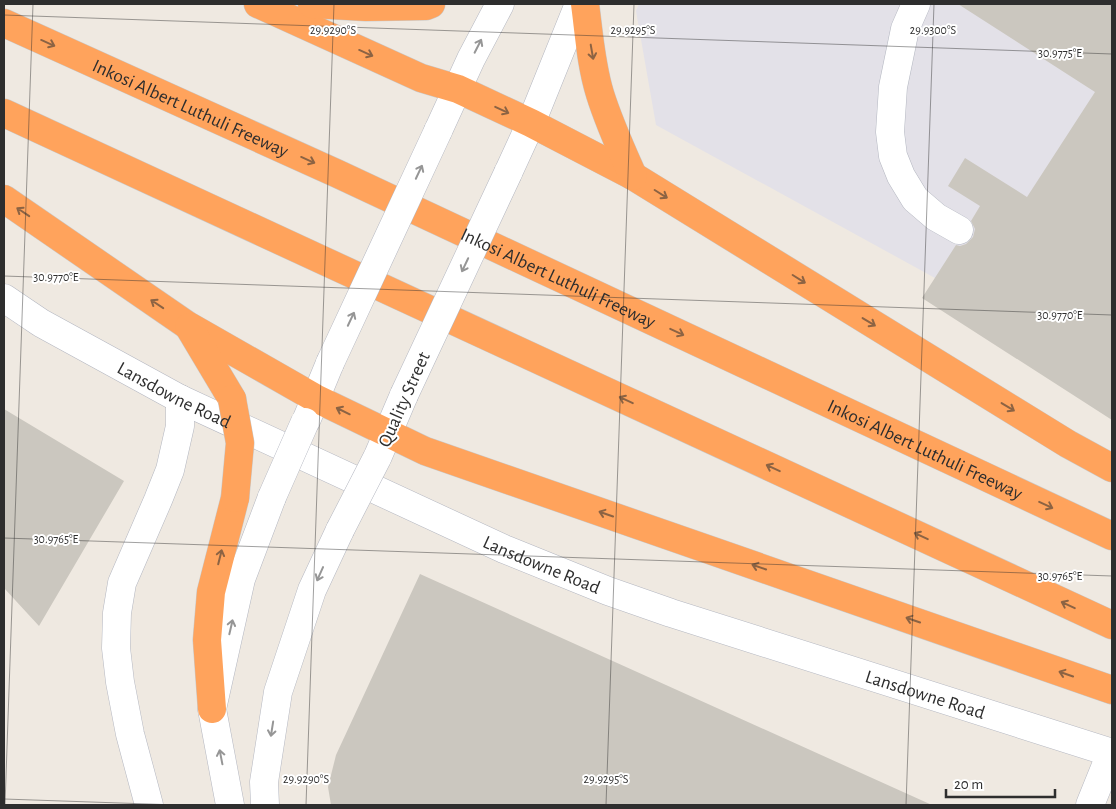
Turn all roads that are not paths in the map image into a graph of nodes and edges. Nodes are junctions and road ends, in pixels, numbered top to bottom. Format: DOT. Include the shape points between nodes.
graph roads {
  1 [pos="258,4"];
  2 [pos="312,4"];
  3 [pos="431,4"];
  4 [pos="500,4"];
  5 [pos="579,4"];
  6 [pos="584,4"];
  7 [pos="916,4"];
  8 [pos="4,23"];
  9 [pos="458,89"];
  10 [pos="4,113"];
  11 [pos="531,123"];
  12 [pos="633,176"];
  13 [pos="4,199"];
  14 [pos="959,230"];
  15 [pos="4,298"];
  16 [pos="187,324"];
  17 [pos="180,398"];
  18 [pos="310,410"];
  19 [pos="387,432"];
  20 [pos="1112,468"];
  21 [pos="1112,536"];
  22 [pos="1112,625"];
  23 [pos="1112,690"];
  24 [pos="212,709"];
  25 [pos="1111,753"];
  26 [pos="149,805"];
  27 [pos="230,805"];
  28 [pos="265,805"];
  29 [pos="1090,805"];
  1 -- 9 [label="highway, one-way" via="421,78"];
  2 -- 3 [label="highway" via="366,7"];
  9 -- 4 [label="street, one-way"];
  5 -- 11 [label="street, Quality Street"];
  6 -- 12 [label="highway, one-way" via="600,93"];
  7 -- 14 [label="street" via="905,28 892,87 892,156 915,199 936,217"];
  8 -- 21 [label="highway, Inkosi Albert Luthuli Freeway, one-way" via="338,174"];
  9 -- 11 [label="highway, one-way"];
  18 -- 9 [label="street, one-way, bridge"];
  22 -- 10 [label="highway, one-way"];
  11 -- 12 [label="highway"];
  11 -- 19 [label="street, Quality Street, one-way, bridge"];
  12 -- 20 [label="highway, one-way"];
  16 -- 13 [label="highway, one-way"];
  15 -- 17 [label="street, Lansdowne Road" via="42,323"];
  16 -- 18 [label="highway"];
  24 -- 16 [label="highway, one-way, bridge" via="207,640 211,592 235,498 240,444 232,399"];
  17 -- 25 [label="street, Lansdowne Road" via="504,549 608,591"];
  17 -- 26 [label="street" via="180,426 170,470 122,583 117,613 116,648 120,682"];
  19 -- 18 [label="highway, one-way"];
  24 -- 18 [label="street, one-way, bridge" via="241,580"];
  23 -- 19 [label="highway, one-way" via="425,451"];
  19 -- 28 [label="street, Quality Street, one-way, bridge" via="312,590 278,692 264,782"];
  27 -- 24 [label="street, one-way"];
  25 -- 29 [label="street"];
}
